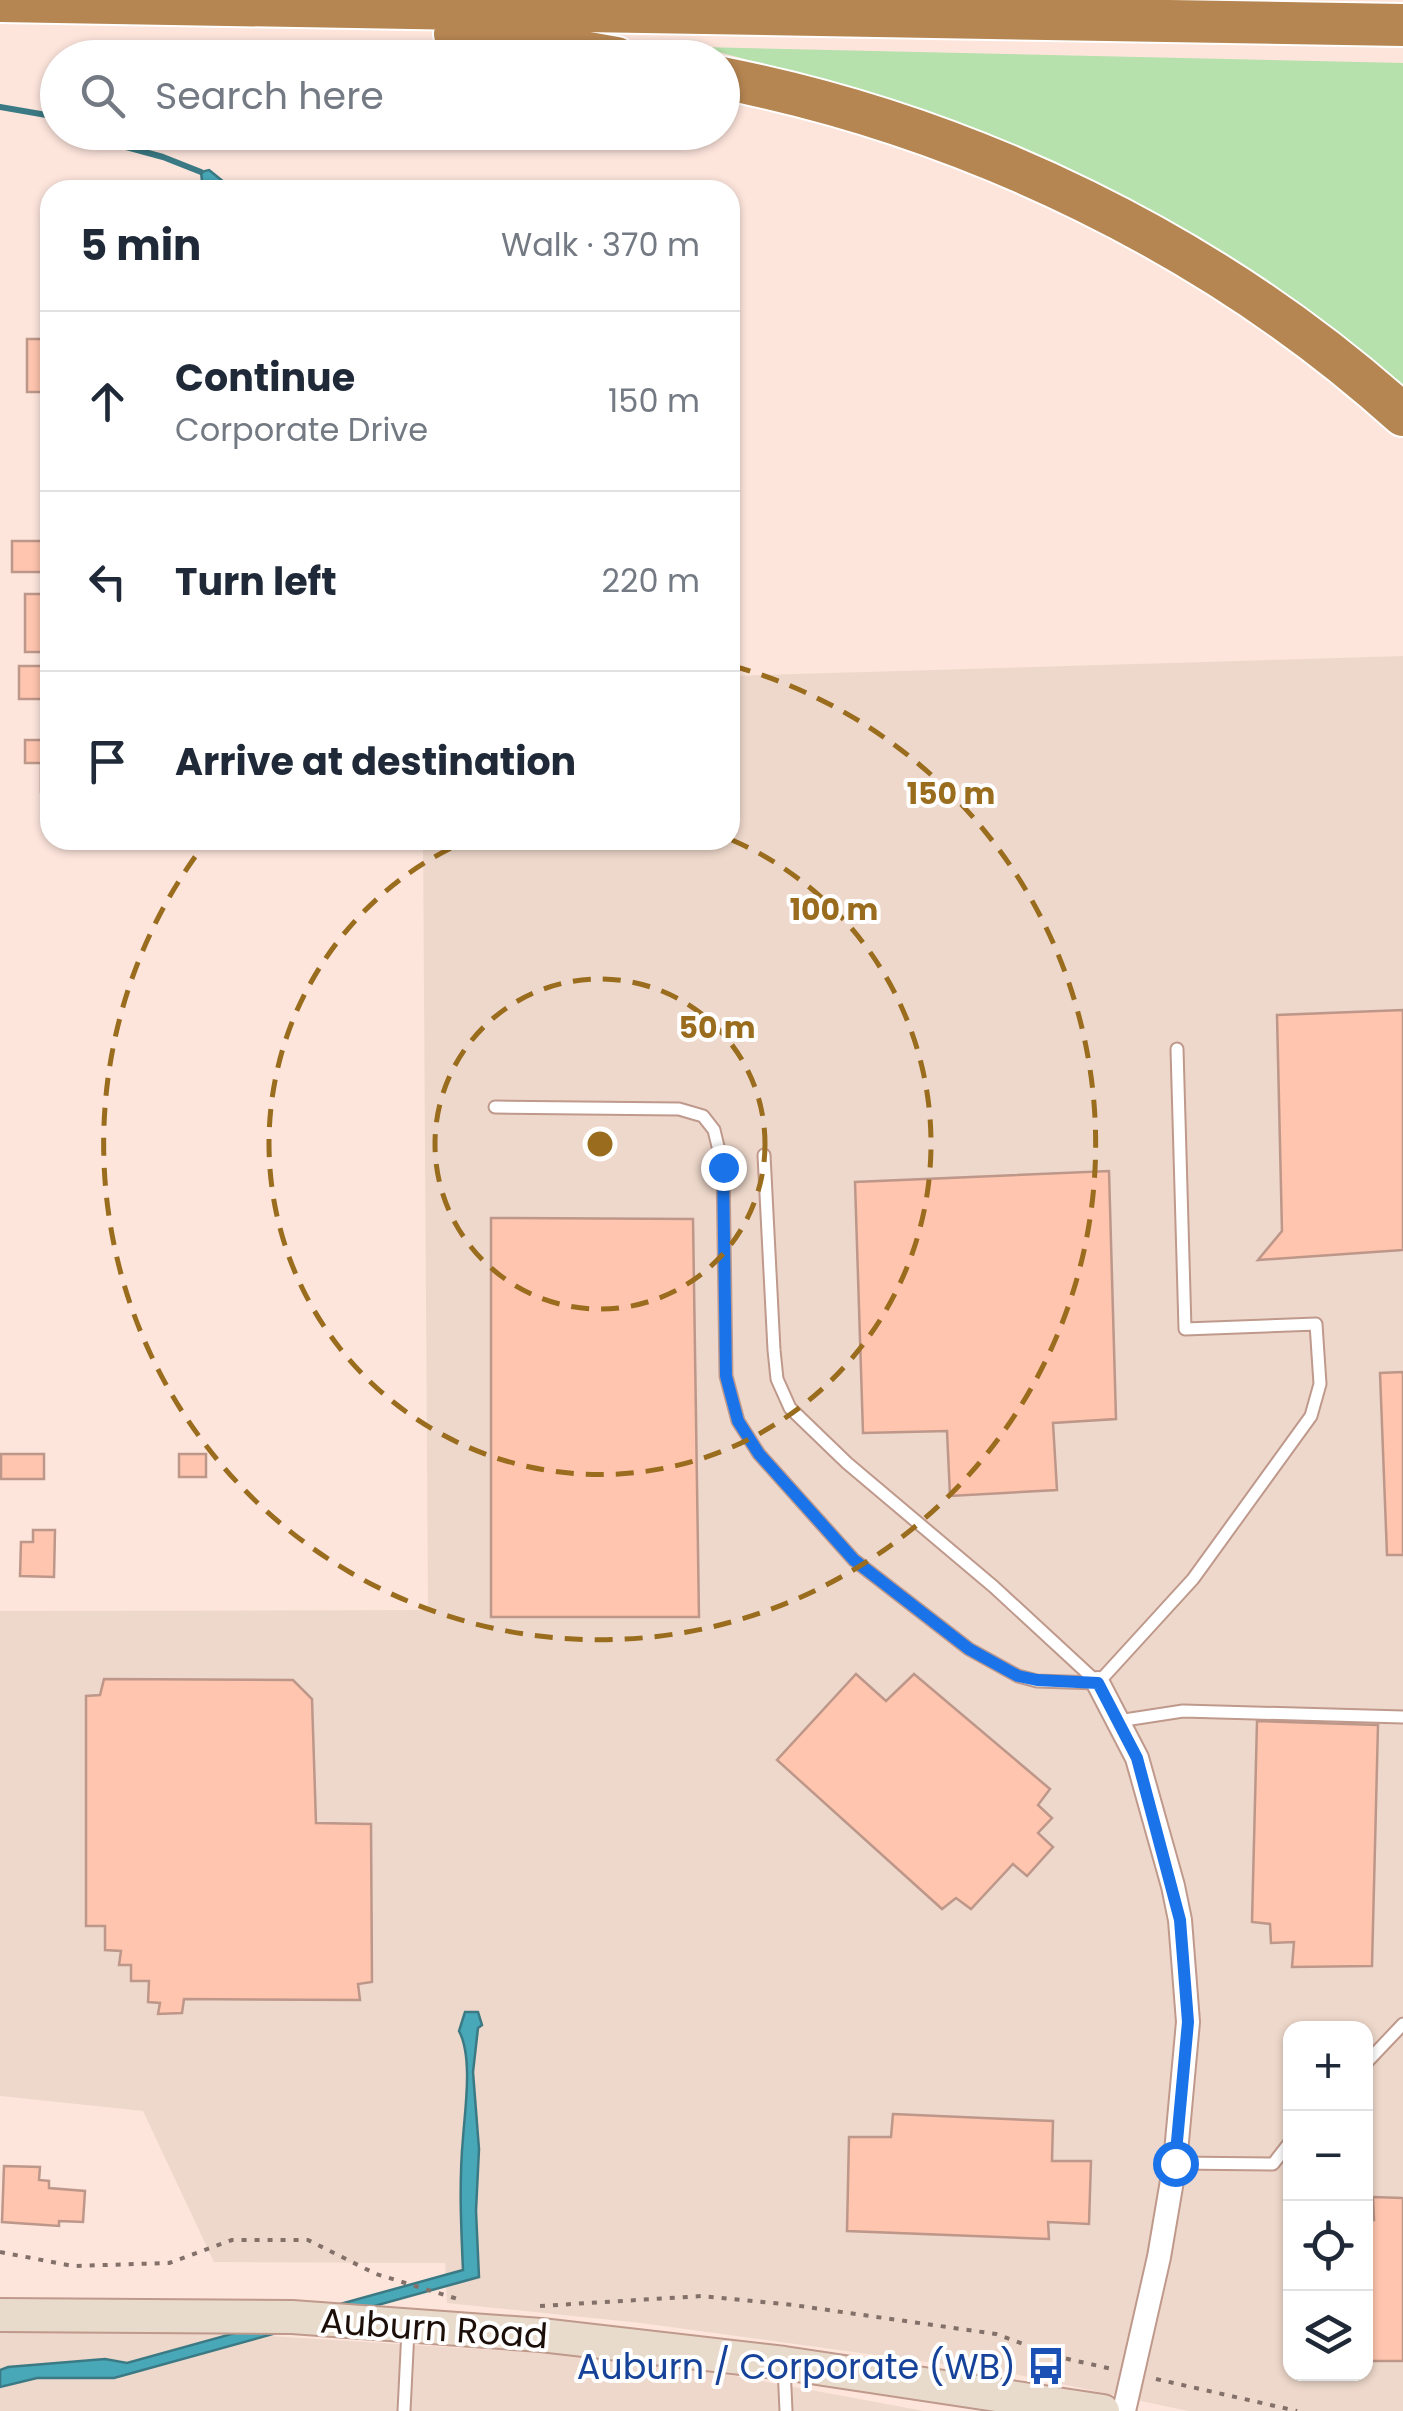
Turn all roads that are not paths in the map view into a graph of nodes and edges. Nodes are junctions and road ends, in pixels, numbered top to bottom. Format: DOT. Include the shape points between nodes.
graph roads {
  1 [pos="0,1"];
  2 [pos="0,13"];
  3 [pos="1403,25"];
  4 [pos="516,40"];
  5 [pos="740,81"];
  6 [pos="1403,415"];
  7 [pos="1177,1050"];
  8 [pos="494,1107"];
  9 [pos="764,1155"];
  10 [pos="1098,1683"];
  11 [pos="1403,1716"];
  12 [pos="1118,1721"];
  13 [pos="1403,2024"];
  14 [pos="1373,2056"];
  15 [pos="1283,2151"];
  16 [pos="1175,2163"];
  17 [pos="0,2315"];
  18 [pos="408,2326"];
  19 [pos="784,2362"];
  20 [pos="404,2411"];
  21 [pos="786,2411"];
  22 [pos="1104,2411"];
  23 [pos="1124,2411"];
  1 -- 3 [label="highway"];
  2 -- 4 [label="highway"];
  5 -- 6 [label="highway" via="908,126 1017,168 1252,298"];
  7 -- 10 [label="lane" via="1185,1329 1316,1324 1320,1384 1311,1416 1193,1579"];
  8 -- 10 [label="lane" via="679,1108 703,1116 714,1130 723,1167 726,1376 738,1421 759,1454 854,1560 969,1649 1018,1676"];
  9 -- 10 [label="lane" via="774,1350 790,1408"];
  10 -- 12 [label="street"];
  11 -- 12 [label="lane" via="1184,1711"];
  12 -- 16 [label="street" via="1137,1758 1180,1920 1188,2022"];
  13 -- 14 [label="lane"];
  15 -- 16 [label="lane" via="1273,2164"];
  16 -- 23 [label="street"];
  17 -- 18 [label="main road, Auburn Road" via="292,2317"];
  18 -- 19 [label="main road, Auburn Road"];
  18 -- 20 [label="lane"];
  19 -- 21 [label="lane"];
  19 -- 22 [label="main road, Auburn Road"];
}
